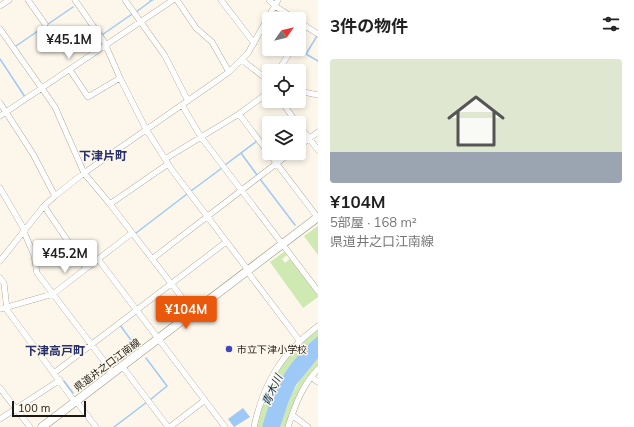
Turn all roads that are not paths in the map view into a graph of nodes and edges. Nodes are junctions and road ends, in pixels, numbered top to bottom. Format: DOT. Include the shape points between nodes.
graph roads {
  1 [pos="9,0"];
  2 [pos="28,0"];
  3 [pos="75,0"];
  4 [pos="125,0"];
  5 [pos="173,0"];
  6 [pos="177,0"];
  7 [pos="221,0"];
  8 [pos="269,0"];
  9 [pos="278,0"];
  10 [pos="0,6"];
  11 [pos="275,6"];
  12 [pos="284,12"];
  13 [pos="140,22"];
  14 [pos="45,24"];
  15 [pos="306,26"];
  16 [pos="0,29"];
  17 [pos="318,34"];
  18 [pos="254,42"];
  19 [pos="106,46"];
  20 [pos="242,60"];
  21 [pos="70,70"];
  22 [pos="229,72"];
  23 [pos="262,76"];
  24 [pos="120,78"];
  25 [pos="42,88"];
  26 [pos="306,92"];
  27 [pos="318,95"];
  28 [pos="262,97"];
  29 [pos="188,101"];
  30 [pos="0,103"];
  31 [pos="182,105"];
  32 [pos="285,108"];
  33 [pos="6,112"];
  34 [pos="239,114"];
  35 [pos="0,116"];
  36 [pos="292,116"];
  37 [pos="146,129"];
  38 [pos="318,132"];
  39 [pos="306,134"];
  40 [pos="201,137"];
  41 [pos="309,138"];
  42 [pos="306,140"];
  43 [pos="318,150"];
  44 [pos="281,160"];
  45 [pos="166,161"];
  46 [pos="277,163"];
  47 [pos="84,172"];
  48 [pos="0,188"];
  49 [pos="242,190"];
  50 [pos="55,196"];
  51 [pos="110,204"];
  52 [pos="44,206"];
  53 [pos="207,216"];
  54 [pos="318,218"];
  55 [pos="24,232"];
  56 [pos="132,233"];
  57 [pos="226,242"];
  58 [pos="282,244"];
  59 [pos="98,259"];
  60 [pos="152,259"];
  61 [pos="0,261"];
  62 [pos="86,268"];
  63 [pos="248,271"];
  64 [pos="0,278"];
  65 [pos="172,284"];
  66 [pos="318,291"];
  67 [pos="53,294"];
  68 [pos="6,307"];
  69 [pos="0,309"];
  70 [pos="137,311"];
  71 [pos="193,312"];
  72 [pos="318,326"];
  73 [pos="158,339"];
  74 [pos="299,340"];
  75 [pos="92,345"];
  76 [pos="122,366"];
  77 [pos="318,369"];
  78 [pos="54,373"];
  79 [pos="113,373"];
  80 [pos="311,377"];
  81 [pos="60,380"];
  82 [pos="318,382"];
  83 [pos="0,388"];
  84 [pos="205,400"];
  85 [pos="76,401"];
  86 [pos="16,409"];
  87 [pos="292,415"];
  88 [pos="0,419"];
  89 [pos="30,427"];
  90 [pos="42,427"];
  91 [pos="96,427"];
  92 [pos="169,427"];
  93 [pos="225,427"];
  94 [pos="254,427"];
  95 [pos="288,427"];
  96 [pos="308,427"];
  1 -- 10 [label="street"];
  2 -- 14 [label="street"];
  3 -- 19 [label="street"];
  4 -- 13 [label="street"];
  5 -- 13 [label="street"];
  6 -- 22 [label="street" via="196,28 212,42"];
  7 -- 18 [label="street"];
  8 -- 11 [label="street"];
  9 -- 11 [label="street"];
  11 -- 12 [label="street"];
  11 -- 18 [label="street"];
  13 -- 19 [label="street"];
  13 -- 29 [label="street" via="165,56"];
  15 -- 17 [label="street"];
  16 -- 25 [label="street"];
  18 -- 20 [label="street"];
  19 -- 21 [label="street"];
  19 -- 24 [label="street"];
  20 -- 22 [label="street"];
  20 -- 23 [label="street"];
  21 -- 24 [label="street" via="88,97"];
  21 -- 25 [label="street"];
  22 -- 29 [label="street"];
  24 -- 37 [label="street"];
  25 -- 33 [label="street"];
  25 -- 47 [label="street" via="54,107"];
  26 -- 27 [label="street"];
  28 -- 34 [label="street"];
  29 -- 31 [label="street"];
  30 -- 33 [label="street"];
  31 -- 37 [label="street"];
  31 -- 40 [label="street"];
  32 -- 36 [label="street"];
  33 -- 35 [label="street"];
  33 -- 50 [label="street" via="33,154"];
  34 -- 40 [label="street"];
  34 -- 46 [label="street"];
  37 -- 45 [label="street"];
  37 -- 47 [label="street"];
  38 -- 41 [label="street"];
  39 -- 41 [label="street"];
  40 -- 45 [label="street"];
  40 -- 49 [label="street"];
  41 -- 42 [label="street"];
  41 -- 43 [label="street"];
  44 -- 46 [label="street"];
  45 -- 51 [label="street"];
  45 -- 53 [label="street"];
  46 -- 49 [label="street"];
  46 -- 54 [label="street"];
  47 -- 50 [label="street"];
  47 -- 51 [label="street"];
  48 -- 55 [label="street"];
  49 -- 53 [label="street"];
  49 -- 58 [label="street"];
  50 -- 52 [label="street"];
  51 -- 56 [label="street"];
  52 -- 55 [label="street"];
  52 -- 62 [label="street"];
  53 -- 57 [label="street"];
  53 -- 60 [label="street"];
  54 -- 58 [label="main road, 県道井之口江南線"];
  55 -- 61 [label="street"];
  55 -- 67 [label="street" via="34,255 37,273"];
  56 -- 59 [label="street"];
  56 -- 60 [label="street"];
  57 -- 63 [label="street"];
  57 -- 65 [label="street"];
  58 -- 63 [label="main road, 県道井之口江南線"];
  58 -- 66 [label="street"];
  59 -- 62 [label="street"];
  59 -- 70 [label="street"];
  60 -- 65 [label="street"];
  62 -- 67 [label="street"];
  63 -- 71 [label="main road, 県道井之口江南線"];
  63 -- 74 [label="street"];
  64 -- 68 [label="street" via="4,283"];
  65 -- 70 [label="street"];
  65 -- 71 [label="street"];
  67 -- 68 [label="street"];
  67 -- 75 [label="street"];
  68 -- 69 [label="street"];
  68 -- 78 [label="street"];
  70 -- 73 [label="street"];
  70 -- 75 [label="street"];
  71 -- 73 [label="main road, 県道井之口江南線"];
  72 -- 74 [label="street"];
  73 -- 76 [label="main road, 県道井之口江南線"];
  73 -- 84 [label="street"];
  74 -- 94 [label="street" via="276,368 260,403"];
  75 -- 78 [label="street"];
  75 -- 79 [label="street"];
  76 -- 79 [label="main road, 県道井之口江南線"];
  76 -- 92 [label="street"];
  77 -- 80 [label="street"];
  78 -- 81 [label="street"];
  79 -- 85 [label="main road, 県道井之口江南線"];
  80 -- 82 [label="street"];
  80 -- 87 [label="street" via="297,400"];
  81 -- 85 [label="street"];
  81 -- 86 [label="street"];
  83 -- 86 [label="street"];
  84 -- 92 [label="street"];
  84 -- 93 [label="street"];
  85 -- 90 [label="main road, 県道井之口江南線"];
  85 -- 91 [label="street"];
  86 -- 88 [label="street"];
  86 -- 89 [label="street"];
  87 -- 95 [label="street"];
  87 -- 96 [label="street"];
}
